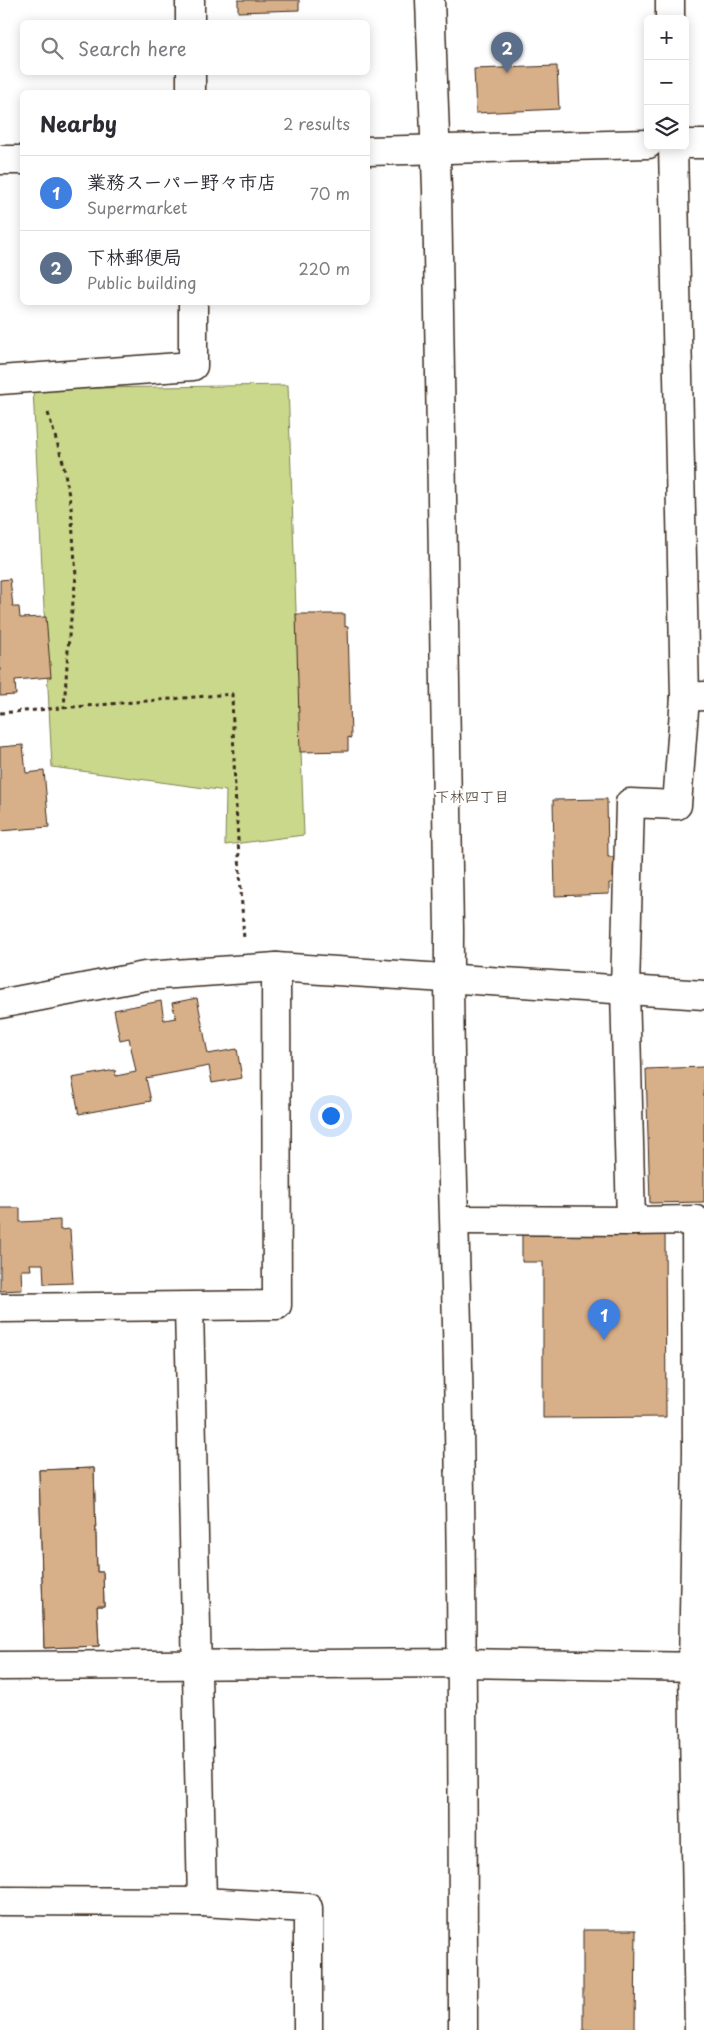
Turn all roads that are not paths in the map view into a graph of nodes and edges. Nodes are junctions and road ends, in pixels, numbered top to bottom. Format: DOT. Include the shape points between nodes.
graph roads {
  1 [pos="190,0"];
  2 [pos="430,0"];
  3 [pos="670,0"];
  4 [pos="670,15"];
  5 [pos="190,20"];
  6 [pos="191,75"];
  7 [pos="191,90"];
  8 [pos="644,144"];
  9 [pos="689,144"];
  10 [pos="704,144"];
  11 [pos="434,149"];
  12 [pos="673,150"];
  13 [pos="370,151"];
  14 [pos="0,160"];
  15 [pos="20,160"];
  16 [pos="193,305"];
  17 [pos="0,380"];
  18 [pos="694,696"];
  19 [pos="276,967"];
  20 [pos="449,977"];
  21 [pos="625,989"];
  22 [pos="704,994"];
  23 [pos="0,1004"];
  24 [pos="455,1220"];
  25 [pos="631,1221"];
  26 [pos="700,1232"];
  27 [pos="189,1306"];
  28 [pos="0,1308"];
  29 [pos="700,1452"];
  30 [pos="463,1663"];
  31 [pos="0,1666"];
  32 [pos="197,1666"];
  33 [pos="698,1667"];
  34 [pos="700,1887"];
  35 [pos="0,1901"];
  36 [pos="202,1902"];
  37 [pos="308,2030"];
  38 [pos="463,2030"];
  39 [pos="699,2030"];
  1 -- 5 [label="street"];
  2 -- 11 [label="street"];
  3 -- 4 [label="street"];
  6 -- 7 [label="street"];
  8 -- 11 [label="street"];
  9 -- 10 [label="street"];
  11 -- 13 [label="street"];
  11 -- 20 [label="street"];
  12 -- 18 [label="street"];
  14 -- 15 [label="street"];
  16 -- 17 [label="street" via="193,366"];
  18 -- 21 [label="street" via="678,805 630,803"];
  19 -- 20 [label="street"];
  19 -- 23 [label="street" via="145,976"];
  19 -- 27 [label="street" via="277,1305"];
  20 -- 21 [label="street"];
  20 -- 24 [label="street"];
  21 -- 22 [label="street"];
  21 -- 25 [label="street"];
  24 -- 25 [label="street"];
  24 -- 30 [label="street"];
  25 -- 26 [label="street" via="696,1220"];
  26 -- 29 [label="street"];
  27 -- 28 [label="street"];
  27 -- 32 [label="street"];
  29 -- 33 [label="street"];
  30 -- 32 [label="street"];
  30 -- 33 [label="street"];
  30 -- 38 [label="street"];
  31 -- 32 [label="street"];
  32 -- 36 [label="street"];
  33 -- 34 [label="street"];
  34 -- 39 [label="street"];
  35 -- 36 [label="street"];
  36 -- 37 [label="street" via="308,1908"];
}
